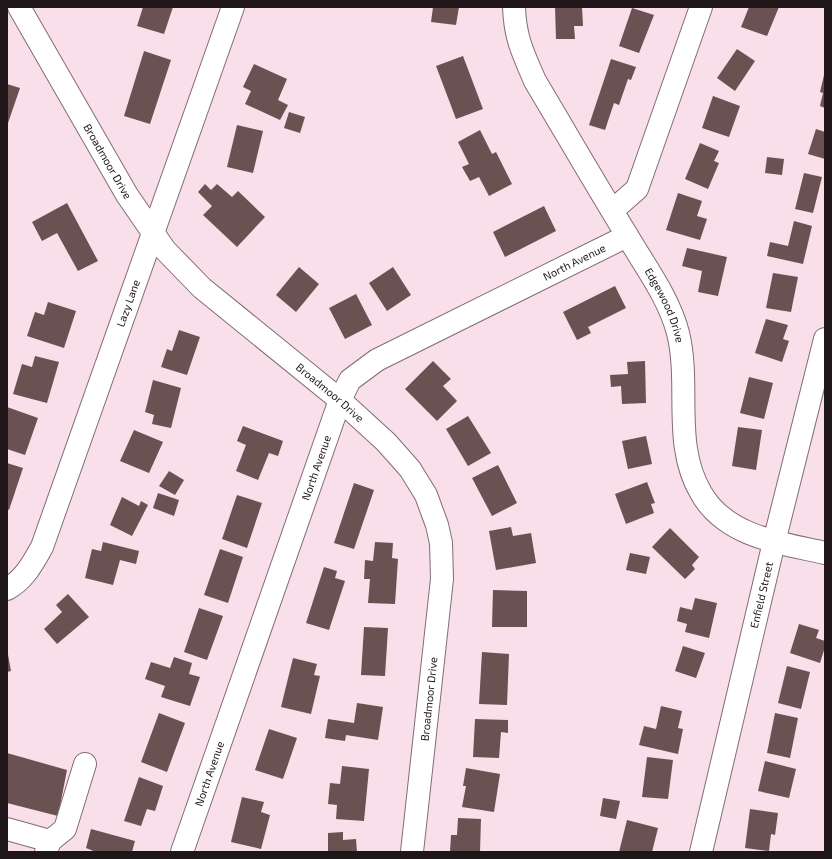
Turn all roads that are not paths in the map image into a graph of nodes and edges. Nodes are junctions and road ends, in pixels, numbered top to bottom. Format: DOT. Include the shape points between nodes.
graph roads {
  1 [pos="19,7"];
  2 [pos="233,7"];
  3 [pos="514,7"];
  4 [pos="701,7"];
  5 [pos="613,210"];
  6 [pos="152,234"];
  7 [pos="627,236"];
  8 [pos="825,339"];
  9 [pos="340,400"];
  10 [pos="774,542"];
  11 [pos="825,553"];
  12 [pos="7,589"];
  13 [pos="85,764"];
  14 [pos="7,829"];
  15 [pos="48,846"];
  16 [pos="182,852"];
  17 [pos="412,852"];
  18 [pos="701,852"];
  1 -- 6 [label="street, Broadmoor Drive"];
  2 -- 6 [label="street, Lazy Lane"];
  3 -- 5 [label="street, Edgewood Drive" via="515,29 535,81"];
  4 -- 5 [label="street" via="637,189"];
  5 -- 7 [label="street, Edgewood Drive"];
  6 -- 9 [label="street, Broadmoor Drive" via="182,270 202,288"];
  6 -- 12 [label="street, Lazy Lane" via="42,547 19,582"];
  7 -- 9 [label="street, North Avenue" via="377,360 350,380"];
  7 -- 10 [label="street, Edgewood Drive" via="662,293 678,333 683,365 684,444 691,471 701,494 722,518 747,533"];
  8 -- 10 [label="street, Enfield Street"];
  9 -- 16 [label="street, North Avenue"];
  9 -- 17 [label="street, Broadmoor Drive" via="386,442 410,469 433,510 441,543 442,579"];
  10 -- 11 [label="street, Edgewood Drive"];
  10 -- 18 [label="street, Enfield Street"];
  13 -- 15 [label="street" via="65,829"];
  14 -- 15 [label="street"];
}
